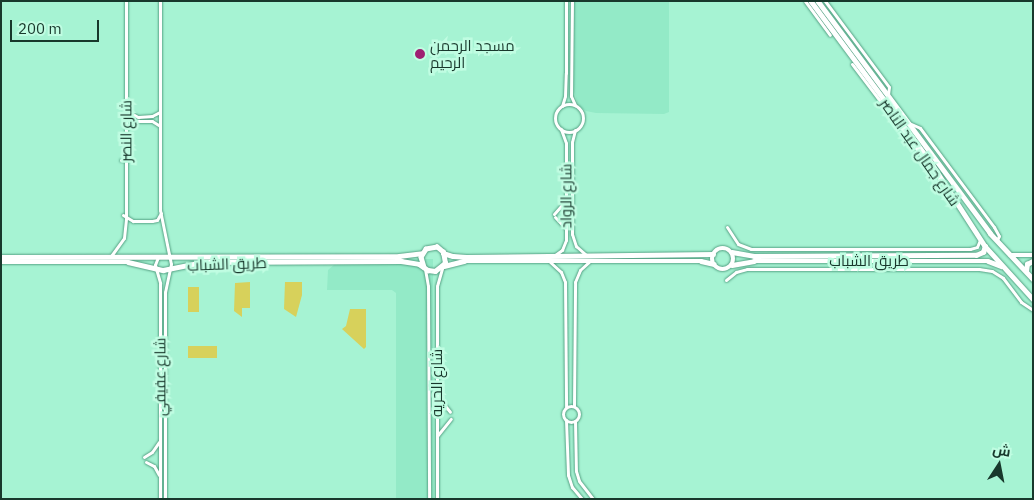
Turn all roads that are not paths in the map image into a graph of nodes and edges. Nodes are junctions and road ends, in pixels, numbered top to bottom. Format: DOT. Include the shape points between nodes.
graph roads {
  1 [pos="126,1"];
  2 [pos="160,1"];
  3 [pos="566,1"];
  4 [pos="572,1"];
  5 [pos="805,1"];
  6 [pos="811,1"];
  7 [pos="818,1"];
  8 [pos="826,1"];
  9 [pos="832,33"];
  10 [pos="161,38"];
  11 [pos="166,39"];
  12 [pos="888,95"];
  13 [pos="575,105"];
  14 [pos="562,106"];
  15 [pos="126,110"];
  16 [pos="161,112"];
  17 [pos="908,123"];
  18 [pos="126,126"];
  19 [pos="161,126"];
  20 [pos="561,129"];
  21 [pos="575,130"];
  22 [pos="121,160"];
  23 [pos="126,160"];
  24 [pos="566,200"];
  25 [pos="161,213"];
  26 [pos="977,214"];
  27 [pos="122,215"];
  28 [pos="126,218"];
  29 [pos="972,226"];
  30 [pos="727,228"];
  31 [pos="566,229"];
  32 [pos="566,234"];
  33 [pos="572,234"];
  34 [pos="980,239"];
  35 [pos="996,241"];
  36 [pos="985,246"];
  37 [pos="787,249"];
  38 [pos="443,252"];
  39 [pos="732,252"];
  40 [pos="422,254"];
  41 [pos="714,254"];
  42 [pos="1010,254"];
  43 [pos="1033,255"];
  44 [pos="782,256"];
  45 [pos="1,257"];
  46 [pos="110,257"];
  47 [pos="158,257"];
  48 [pos="170,257"];
  49 [pos="550,259"];
  50 [pos="590,259"];
  51 [pos="1033,261"];
  52 [pos="1,262"];
  53 [pos="714,264"];
  54 [pos="732,265"];
  55 [pos="424,267"];
  56 [pos="442,267"];
  57 [pos="1005,268"];
  58 [pos="156,270"];
  59 [pos="169,270"];
  60 [pos="1026,271"];
  61 [pos="726,280"];
  62 [pos="1033,280"];
  63 [pos="160,282"];
  64 [pos="166,282"];
  65 [pos="428,286"];
  66 [pos="436,286"];
  67 [pos="566,288"];
  68 [pos="574,288"];
  69 [pos="1033,299"];
  70 [pos="1033,310"];
  71 [pos="566,322"];
  72 [pos="574,322"];
  73 [pos="160,362"];
  74 [pos="165,362"];
  75 [pos="429,386"];
  76 [pos="437,386"];
  77 [pos="437,396"];
  78 [pos="574,406"];
  79 [pos="566,407"];
  80 [pos="450,412"];
  81 [pos="451,419"];
  82 [pos="566,420"];
  83 [pos="575,421"];
  84 [pos="436,437"];
  85 [pos="160,439"];
  86 [pos="436,442"];
  87 [pos="429,443"];
  88 [pos="144,457"];
  89 [pos="146,462"];
  90 [pos="160,478"];
  91 [pos="160,499"];
  92 [pos="165,499"];
  93 [pos="429,499"];
  94 [pos="437,499"];
  95 [pos="582,499"];
  96 [pos="593,499"];
  1 -- 15 [label="street, شارع النصر"];
  2 -- 10 [label="street"];
  3 -- 14 [label="street" via="566,73"];
  4 -- 13 [label="street" via="572,96"];
  5 -- 9 [label="street"];
  6 -- 9 [label="main road, شارع جمال عبد الناصر"];
  7 -- 12 [label="main road, شارع جمال عبد الناصر"];
  8 -- 12 [label="street" via="888,87"];
  9 -- 29 [label="main road, شارع جمال عبد الناصر" via="930,161"];
  10 -- 11 [label="street"];
  10 -- 16 [label="street"];
  12 -- 17 [label="main road, شارع جمال عبد الناصر"];
  13 -- 14 [label="street"];
  13 -- 21 [label="street" via="582,118"];
  14 -- 20 [label="street" via="555,117"];
  15 -- 16 [label="street" via="138,117"];
  15 -- 18 [label="street, شارع النصر"];
  16 -- 19 [label="street"];
  17 -- 26 [label="main road, شارع جمال عبد الناصر"];
  17 -- 35 [label="street" via="920,128 983,212 998,234"];
  18 -- 19 [label="street" via="137,121 152,121"];
  18 -- 23 [label="street, شارع النصر"];
  19 -- 25 [label="street"];
  20 -- 21 [label="street"];
  20 -- 24 [label="street, شارع الرواد" via="566,144"];
  21 -- 33 [label="street, شارع الرواد" via="572,142"];
  22 -- 23 [label="street"];
  23 -- 28 [label="street, شارع النصر"];
  24 -- 31 [label="street, شارع الرواد"];
  24 -- 31 [label="street" via="554,215"];
  25 -- 28 [label="street" via="152,221 133,222"];
  25 -- 48 [label="street"];
  26 -- 29 [label="main road" via="971,218"];
  26 -- 35 [label="main road, شارع جمال عبد الناصر"];
  27 -- 28 [label="street"];
  28 -- 46 [label="street, شارع النصر" via="124,238"];
  29 -- 34 [label="main road, شارع جمال عبد الناصر"];
  30 -- 37 [label="street" via="744,248"];
  31 -- 32 [label="street, شارع الرواد"];
  32 -- 33 [label="street"];
  32 -- 49 [label="street, شارع الرواد" via="564,246"];
  33 -- 50 [label="street, شارع الرواد" via="578,249"];
  34 -- 36 [label="main road, شارع جمال عبد الناصر"];
  34 -- 37 [label="street" via="977,247 970,249"];
  35 -- 42 [label="main road, شارع جمال عبد الناصر"];
  36 -- 44 [label="main road, طريق الشباب" via="983,252 976,255"];
  36 -- 57 [label="main road, شارع جمال عبد الناصر"];
  37 -- 44 [label="main road"];
  38 -- 40 [label="main road" via="431,247"];
  38 -- 49 [label="main road" via="461,257"];
  38 -- 56 [label="main road"];
  39 -- 41 [label="main road" via="723,248"];
  39 -- 44 [label="main road, طريق الشباب"];
  39 -- 54 [label="main road"];
  40 -- 48 [label="main road, طريق الشباب"];
  40 -- 55 [label="main road"];
  41 -- 50 [label="main road"];
  41 -- 53 [label="main road"];
  42 -- 43 [label="main road"];
  42 -- 60 [label="main road, شارع جمال عبد الناصر"];
  45 -- 46 [label="main road, طريق الشباب"];
  46 -- 47 [label="main road, طريق الشباب"];
  47 -- 48 [label="main road, طريق الشباب"];
  47 -- 58 [label="street, شارع عفيفي"];
  48 -- 59 [label="street, شارع عفيفي"];
  49 -- 50 [label="main road"];
  49 -- 56 [label="main road" via="464,261"];
  49 -- 67 [label="street" via="561,272"];
  50 -- 53 [label="main road"];
  50 -- 68 [label="street" via="577,274"];
  51 -- 60 [label="main road" via="1027,264"];
  52 -- 58 [label="main road, طريق الشباب" via="128,262"];
  53 -- 54 [label="main road" via="722,269"];
  54 -- 57 [label="main road, طريق الشباب" via="754,261 972,260 988,261"];
  55 -- 56 [label="main road" via="432,271"];
  55 -- 59 [label="main road, طريق الشباب" via="401,261 203,262"];
  55 -- 65 [label="street, شارع الحريه"];
  56 -- 66 [label="street, شارع الحريه"];
  57 -- 69 [label="main road, شارع جمال عبد الناصر"];
  58 -- 59 [label="main road, طريق الشباب"];
  58 -- 63 [label="street, شارع عفيفي"];
  59 -- 64 [label="street, شارع عفيفي"];
  60 -- 62 [label="main road, شارع جمال عبد الناصر"];
  61 -- 70 [label="street" via="736,272 748,269 979,269 992,271 1003,278 1021,302"];
  63 -- 64 [label="street"];
  63 -- 73 [label="street, شارع عفيفي"];
  64 -- 74 [label="street, شارع عفيفي"];
  65 -- 66 [label="street"];
  65 -- 75 [label="street, شارع الحريه"];
  66 -- 76 [label="street, شارع الحريه"];
  67 -- 68 [label="street"];
  67 -- 71 [label="street"];
  68 -- 72 [label="street"];
  71 -- 72 [label="street"];
  71 -- 79 [label="street"];
  72 -- 78 [label="street"];
  73 -- 74 [label="street"];
  73 -- 85 [label="street, شارع عفيفي"];
  74 -- 92 [label="street, شارع عفيفي"];
  75 -- 76 [label="street"];
  75 -- 87 [label="street, شارع الحريه"];
  76 -- 77 [label="street, شارع الحريه"];
  77 -- 80 [label="street"];
  77 -- 84 [label="street, شارع الحريه"];
  78 -- 79 [label="street"];
  78 -- 83 [label="street" via="579,413"];
  79 -- 82 [label="street" via="563,413"];
  81 -- 84 [label="street"];
  82 -- 83 [label="street"];
  82 -- 95 [label="street" via="568,475 572,487"];
  83 -- 96 [label="street" via="577,476"];
  84 -- 86 [label="street, شارع الحريه"];
  85 -- 88 [label="street" via="156,448"];
  85 -- 90 [label="street, شارع عفيفي"];
  86 -- 87 [label="street"];
  86 -- 94 [label="street, شارع الحريه"];
  87 -- 93 [label="street, شارع الحريه"];
  89 -- 90 [label="street" via="154,466"];
  90 -- 91 [label="street, شارع عفيفي"];
}
